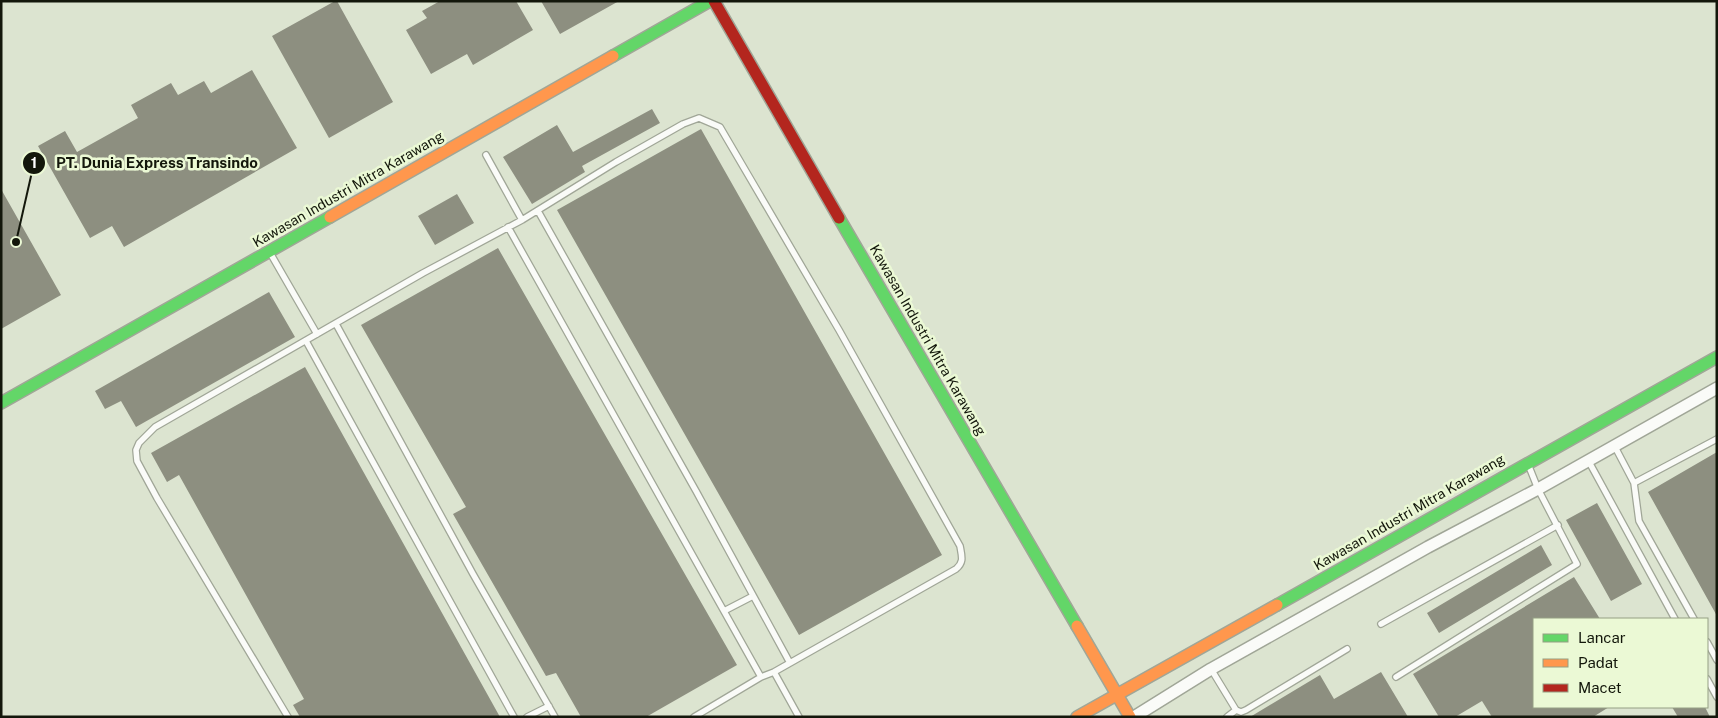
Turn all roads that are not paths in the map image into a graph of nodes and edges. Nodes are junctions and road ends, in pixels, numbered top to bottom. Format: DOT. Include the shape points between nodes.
graph roads {
  1 [pos="710,1"];
  2 [pos="714,1"];
  3 [pos="486,155"];
  4 [pos="538,211"];
  5 [pos="522,220"];
  6 [pos="508,227"];
  7 [pos="269,251"];
  8 [pos="336,324"];
  9 [pos="317,334"];
  10 [pos="306,341"];
  11 [pos="1717,357"];
  12 [pos="1717,388"];
  13 [pos="1,403"];
  14 [pos="1717,439"];
  15 [pos="1614,445"];
  16 [pos="1588,460"];
  17 [pos="1527,462"];
  18 [pos="1634,483"];
  19 [pos="1538,488"];
  20 [pos="1558,526"];
  21 [pos="753,596"];
  22 [pos="724,611"];
  23 [pos="1674,618"];
  24 [pos="1693,618"];
  25 [pos="1380,624"];
  26 [pos="1708,644"];
  27 [pos="1347,649"];
  28 [pos="1717,660"];
  29 [pos="790,663"];
  30 [pos="1211,669"];
  31 [pos="774,672"];
  32 [pos="761,677"];
  33 [pos="1396,677"];
  34 [pos="1708,681"];
  35 [pos="1117,694"];
  36 [pos="1717,697"];
  37 [pos="549,706"];
  38 [pos="1236,710"];
  39 [pos="288,717"];
  40 [pos="514,717"];
  41 [pos="527,717"];
  42 [pos="555,717"];
  43 [pos="694,717"];
  44 [pos="799,717"];
  45 [pos="1077,717"];
  46 [pos="1130,717"];
  47 [pos="1134,717"];
  48 [pos="1227,717"];
  1 -- 7 [label="street, Kawasan Industri Mitra Karawang"];
  2 -- 35 [label="street, Kawasan Industri Mitra Karawang"];
  3 -- 5 [label="lane"];
  4 -- 5 [label="lane"];
  4 -- 21 [label="lane"];
  4 -- 29 [label="lane" via="683,124 699,118 720,126 960,546 963,559 956,569"];
  5 -- 6 [label="lane"];
  6 -- 8 [label="lane"];
  6 -- 22 [label="lane"];
  7 -- 9 [label="lane"];
  7 -- 13 [label="street, Kawasan Industri Mitra Karawang"];
  8 -- 9 [label="lane"];
  8 -- 37 [label="lane"];
  9 -- 10 [label="lane"];
  10 -- 39 [label="lane" via="156,427 136,450 138,461 157,498"];
  10 -- 40 [label="lane"];
  11 -- 17 [label="street, Kawasan Industri Mitra Karawang"];
  12 -- 15 [label="street"];
  14 -- 18 [label="lane"];
  15 -- 16 [label="street"];
  15 -- 18 [label="lane"];
  16 -- 19 [label="street"];
  16 -- 23 [label="lane"];
  17 -- 19 [label="lane"];
  17 -- 35 [label="street, Kawasan Industri Mitra Karawang"];
  18 -- 24 [label="lane" via="1639,521"];
  19 -- 20 [label="lane"];
  19 -- 30 [label="street"];
  20 -- 25 [label="lane"];
  20 -- 33 [label="lane" via="1577,564"];
  21 -- 22 [label="lane"];
  21 -- 29 [label="lane"];
  22 -- 32 [label="lane"];
  26 -- 28 [label="lane"];
  27 -- 38 [label="lane" via="1246,710"];
  29 -- 31 [label="lane"];
  30 -- 38 [label="lane"];
  30 -- 47 [label="street"];
  31 -- 32 [label="lane"];
  31 -- 44 [label="lane"];
  32 -- 43 [label="lane"];
  34 -- 36 [label="lane"];
  35 -- 45 [label="street, Kawasan Industri Mitra Karawang"];
  35 -- 46 [label="street"];
  37 -- 41 [label="lane"];
  37 -- 42 [label="lane"];
  38 -- 48 [label="lane"];
}
